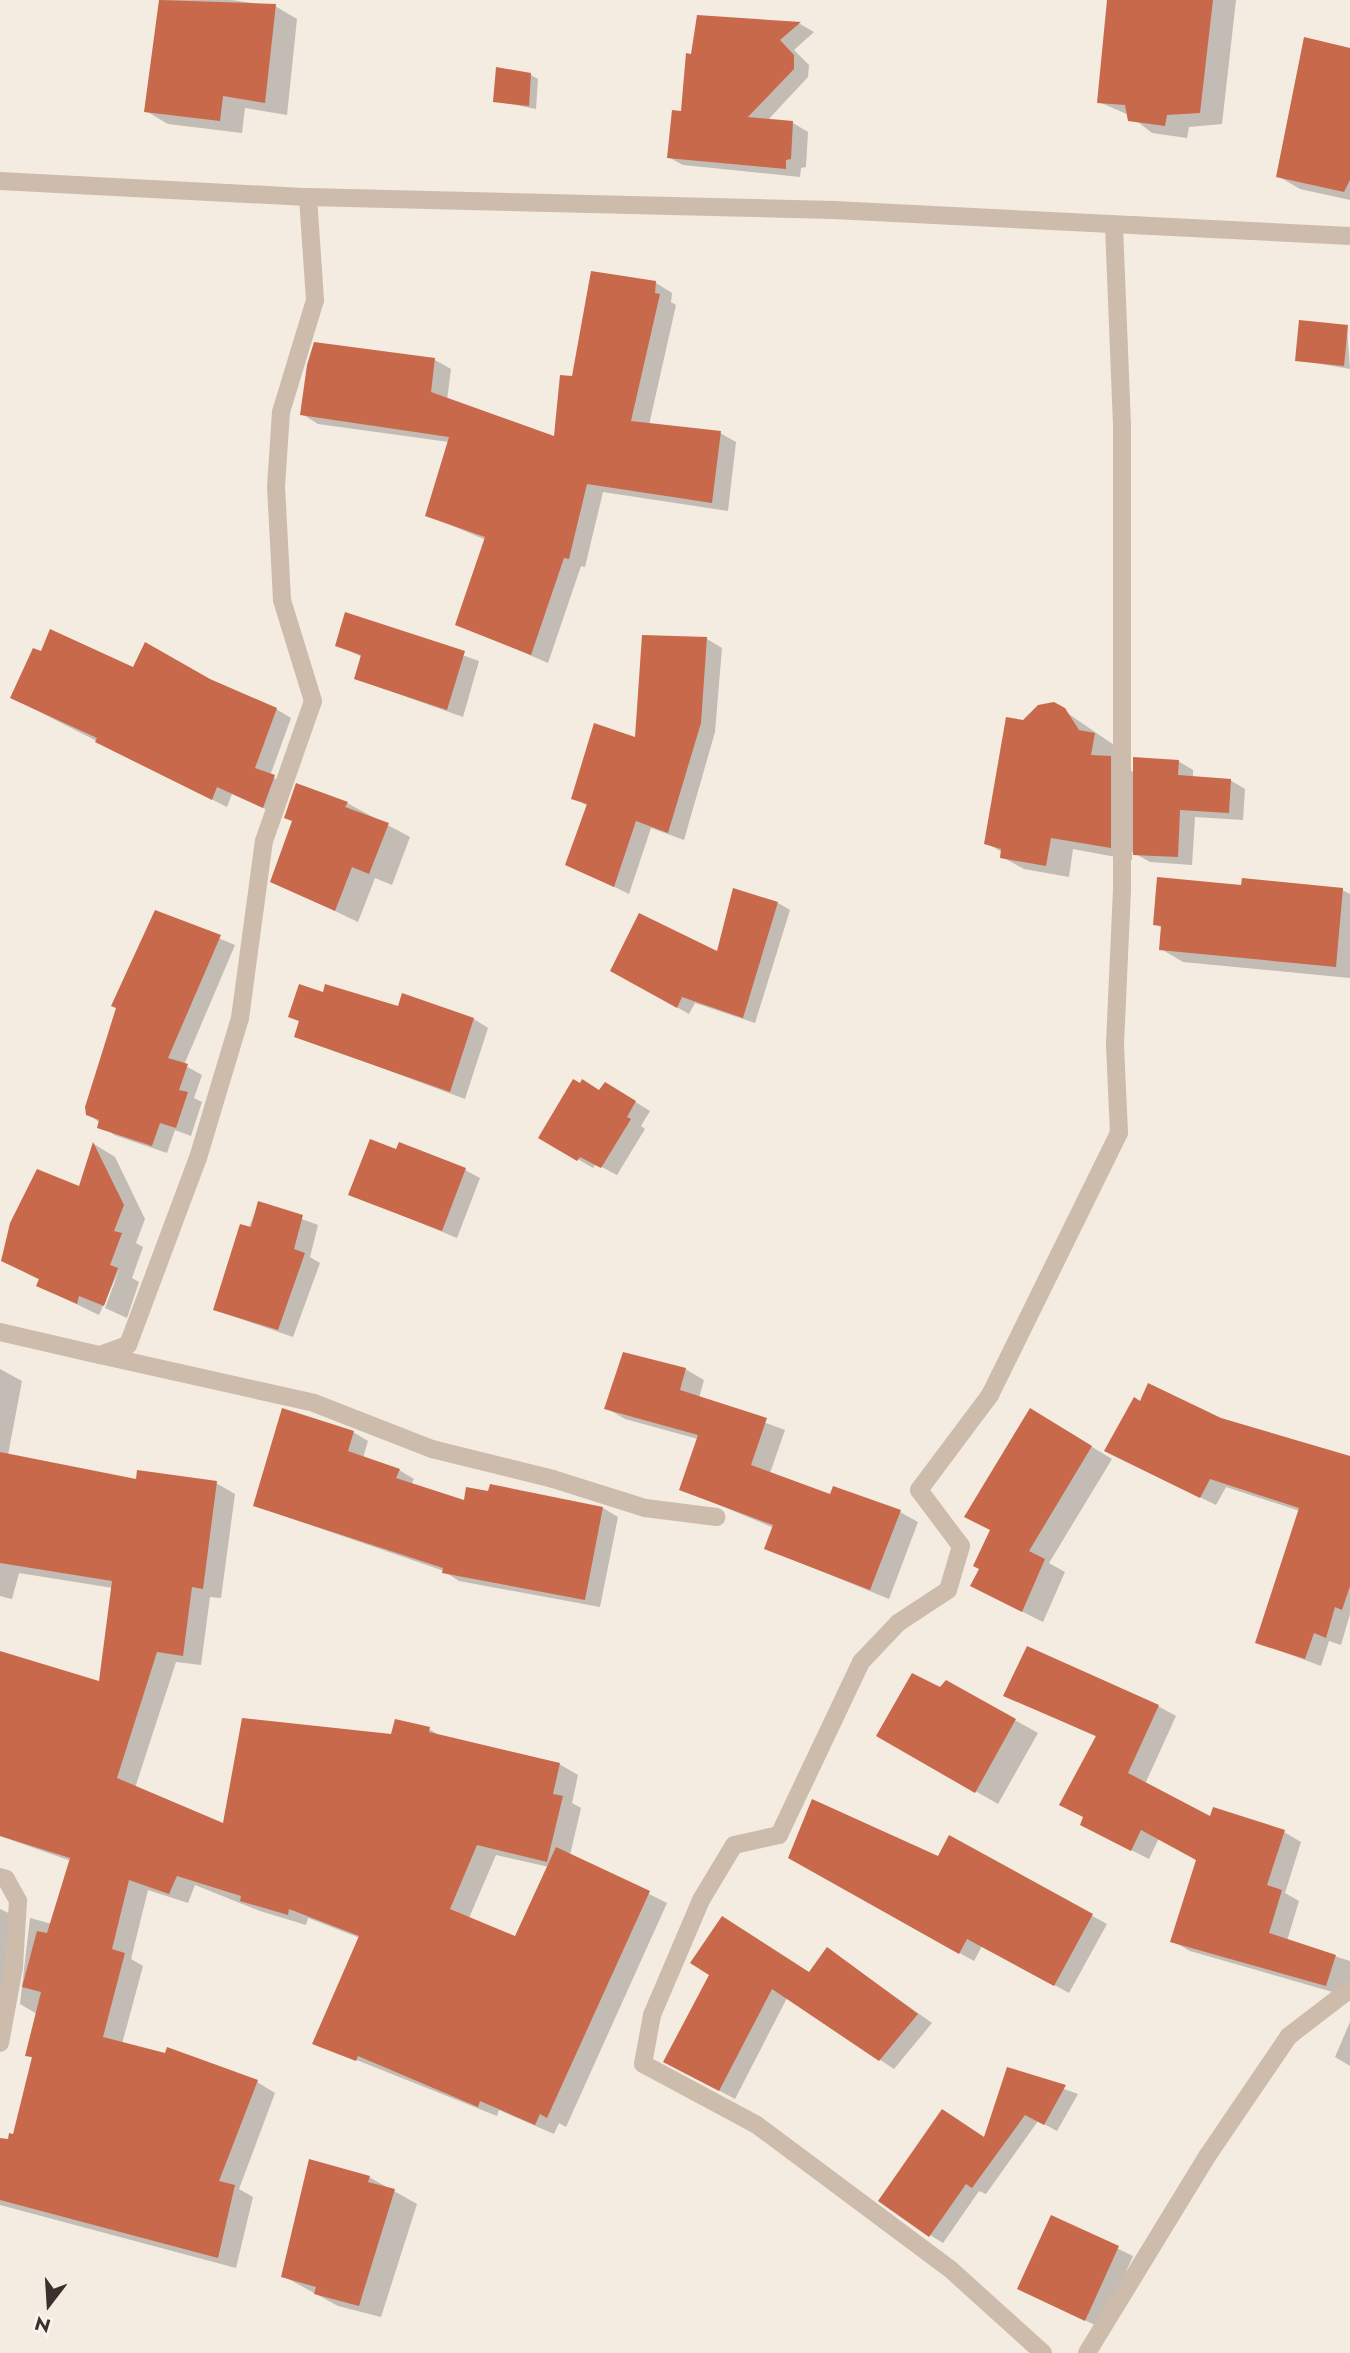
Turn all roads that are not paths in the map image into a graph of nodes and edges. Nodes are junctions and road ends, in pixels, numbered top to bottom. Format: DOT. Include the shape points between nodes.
graph roads {
  1 [pos="0,181"];
  2 [pos="308,197"];
  3 [pos="1114,226"];
  4 [pos="1350,236"];
  5 [pos="0,1332"];
  6 [pos="100,1355"];
  7 [pos="716,1517"];
  8 [pos="0,1877"];
  9 [pos="1350,1990"];
  10 [pos="0,2043"];
  11 [pos="1043,2353"];
  12 [pos="1087,2353"];
  1 -- 2 [label="street"];
  2 -- 3 [label="street" via="834,209"];
  2 -- 6 [label="street" via="315,300 281,412 276,486 282,600 313,701 264,841 240,1018 198,1158 128,1345"];
  3 -- 4 [label="street"];
  3 -- 11 [label="street" via="1122,425 1122,887 1115,1044 1119,1133 990,1395 919,1490 961,1546 948,1590 898,1623 861,1662 779,1835 734,1845 701,1900 652,2015 643,2064 757,2125 950,2269"];
  5 -- 6 [label="street"];
  6 -- 7 [label="street" via="314,1403 432,1450 553,1479 645,1508"];
  8 -- 10 [label="street" via="6,1879 18,1901 14,1967"];
  9 -- 12 [label="street" via="1289,2036 1208,2155"];
}
